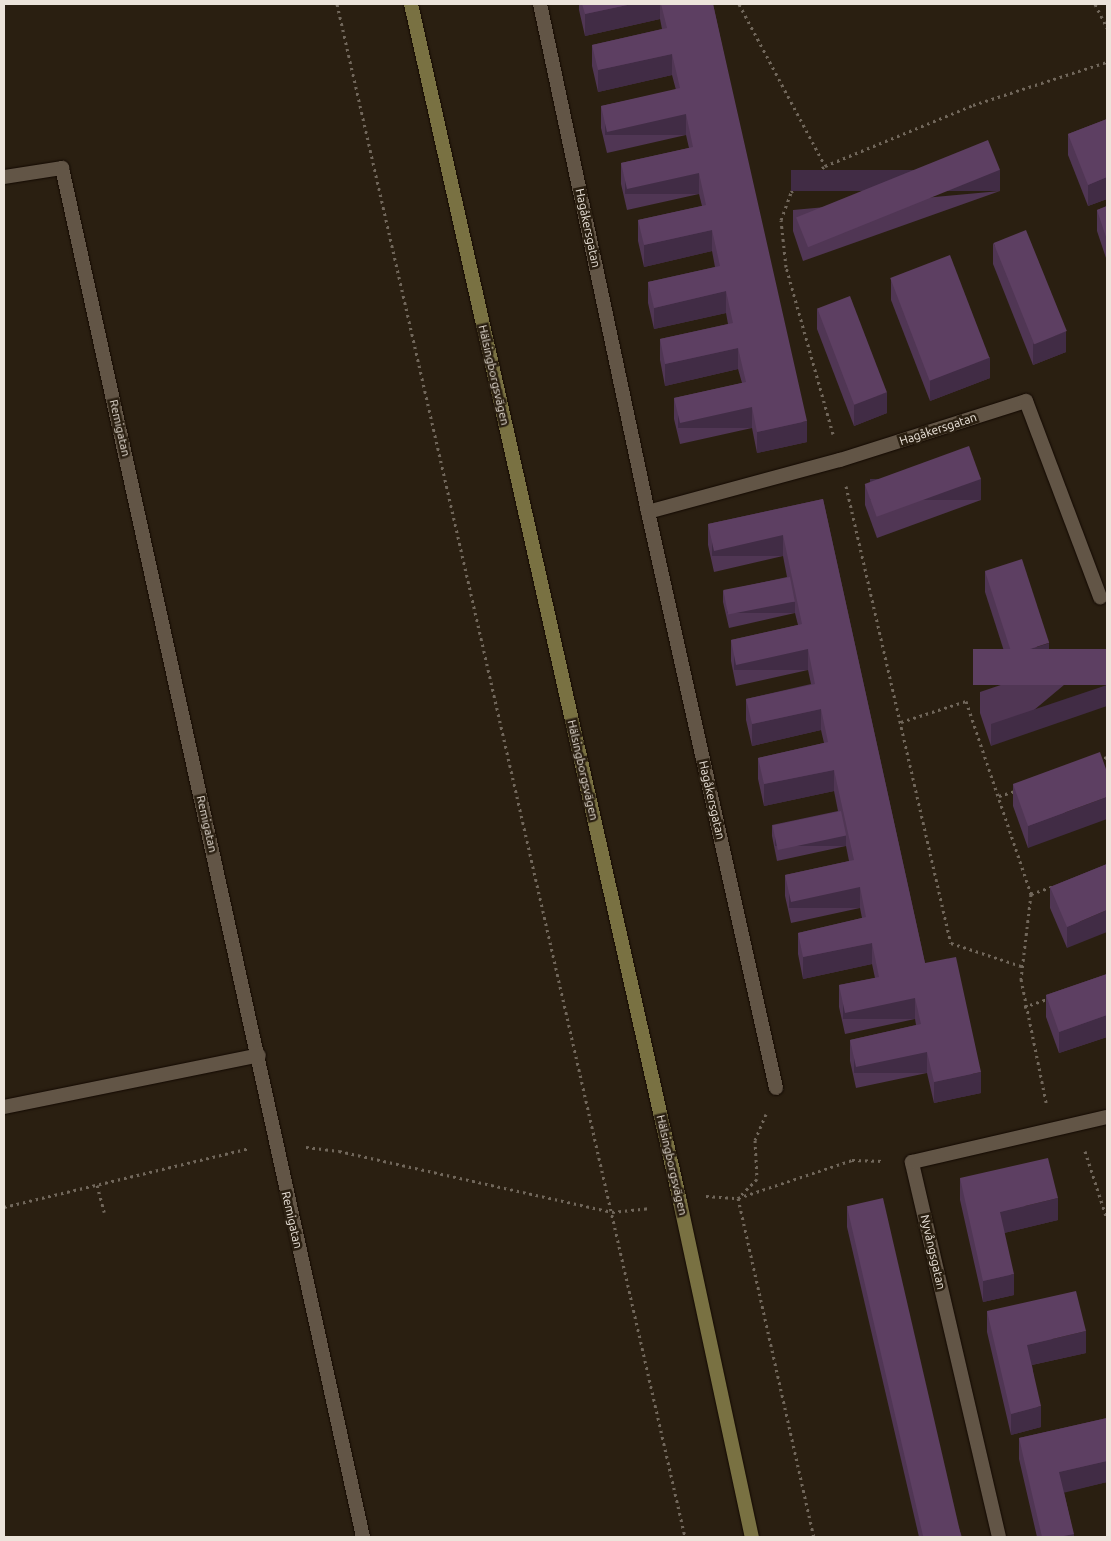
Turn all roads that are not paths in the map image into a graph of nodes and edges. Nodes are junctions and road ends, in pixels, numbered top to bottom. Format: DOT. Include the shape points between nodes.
graph roads {
  1 [pos="411,4"];
  2 [pos="540,4"];
  3 [pos="4,177"];
  4 [pos="648,512"];
  5 [pos="1100,597"];
  6 [pos="259,1055"];
  7 [pos="776,1088"];
  8 [pos="4,1107"];
  9 [pos="1107,1117"];
  10 [pos="363,1537"];
  11 [pos="752,1537"];
  12 [pos="999,1537"];
  1 -- 11 [label="main road, Hälsingborgsvägen" via="676,1182"];
  2 -- 4 [label="street, Hagåkersgatan"];
  3 -- 6 [label="street, Remigatan" via="62,168"];
  4 -- 5 [label="street, Hagåkersgatan" via="840,460 1026,401"];
  4 -- 7 [label="street, Hagåkersgatan"];
  6 -- 8 [label="street"];
  6 -- 10 [label="street, Remigatan" via="275,1144"];
  9 -- 12 [label="street, Nyvångsgatan" via="912,1162"];
}
